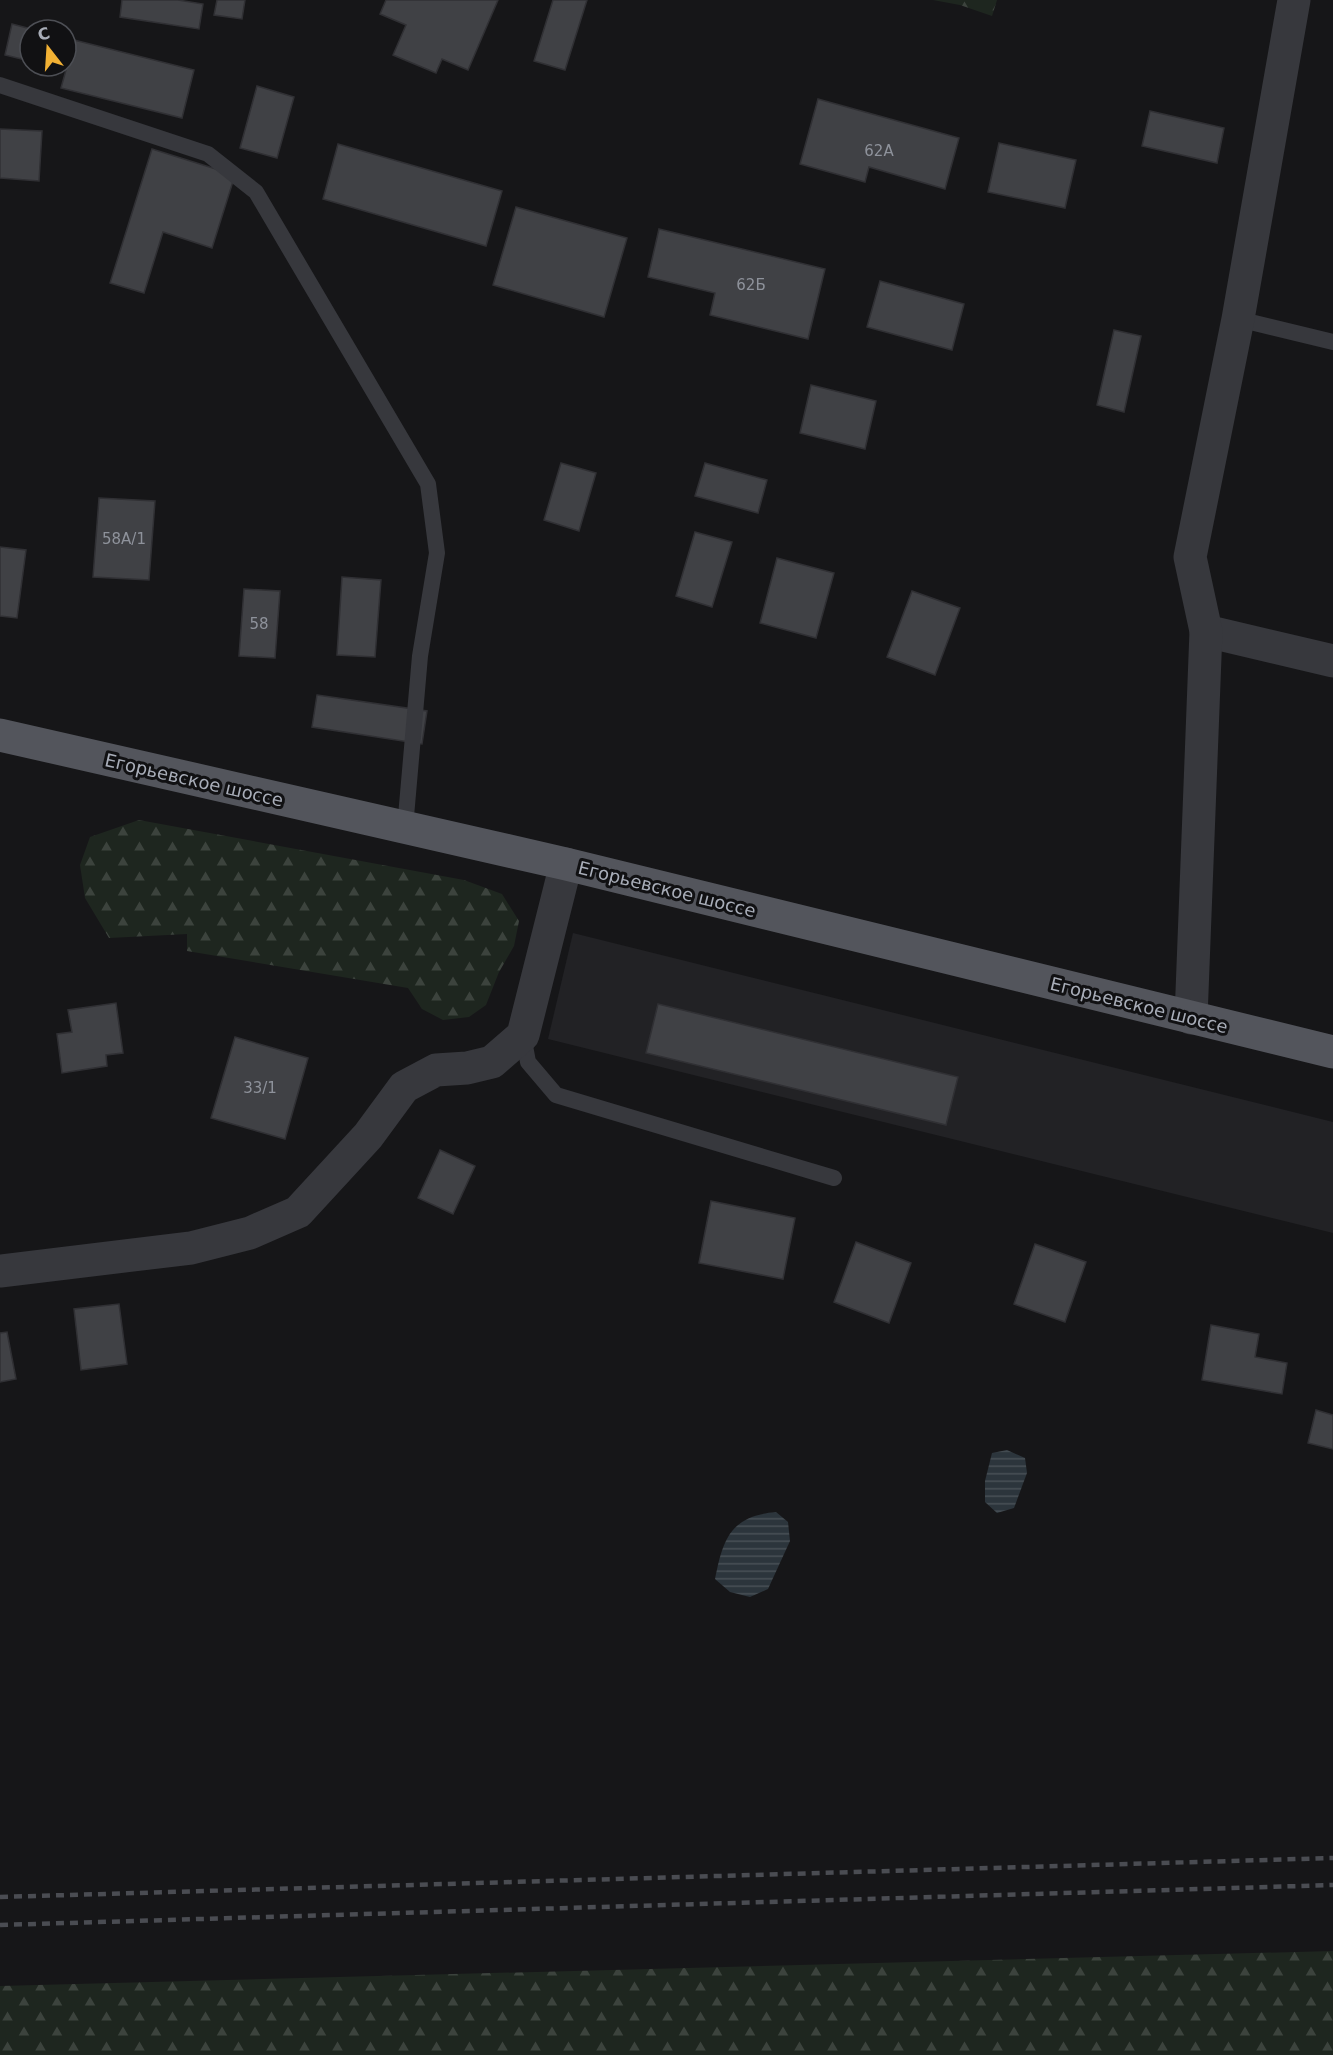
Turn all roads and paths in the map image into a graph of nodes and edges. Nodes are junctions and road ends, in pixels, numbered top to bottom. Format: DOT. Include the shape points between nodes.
graph roads {
  1 [pos="1294,0"];
  2 [pos="0,85"];
  3 [pos="1238,319"];
  4 [pos="1333,342"];
  5 [pos="1206,631"];
  6 [pos="1333,661"];
  7 [pos="0,735"];
  8 [pos="405,828"];
  9 [pos="566,864"];
  10 [pos="1191,1018"];
  11 [pos="523,1035"];
  12 [pos="1333,1052"];
  13 [pos="834,1178"];
  14 [pos="0,1271"];
  1 -- 3 [label="street"];
  2 -- 8 [label="lane" via="208,154 256,192 428,484 438,553 420,656"];
  3 -- 4 [label="lane"];
  3 -- 5 [label="street" via="1190,557"];
  5 -- 6 [label="street"];
  5 -- 10 [label="street"];
  7 -- 8 [label="main road, Егорьевское шоссе"];
  8 -- 9 [label="main road, Егорьевское шоссе"];
  9 -- 10 [label="main road, Егорьевское шоссе"];
  9 -- 11 [label="street"];
  10 -- 12 [label="main road, Егорьевское шоссе"];
  11 -- 13 [label="lane" via="528,1062 556,1095"];
  11 -- 14 [label="street" via="492,1062 436,1070 404,1087 368,1136 298,1212 250,1233 191,1248"];
}
